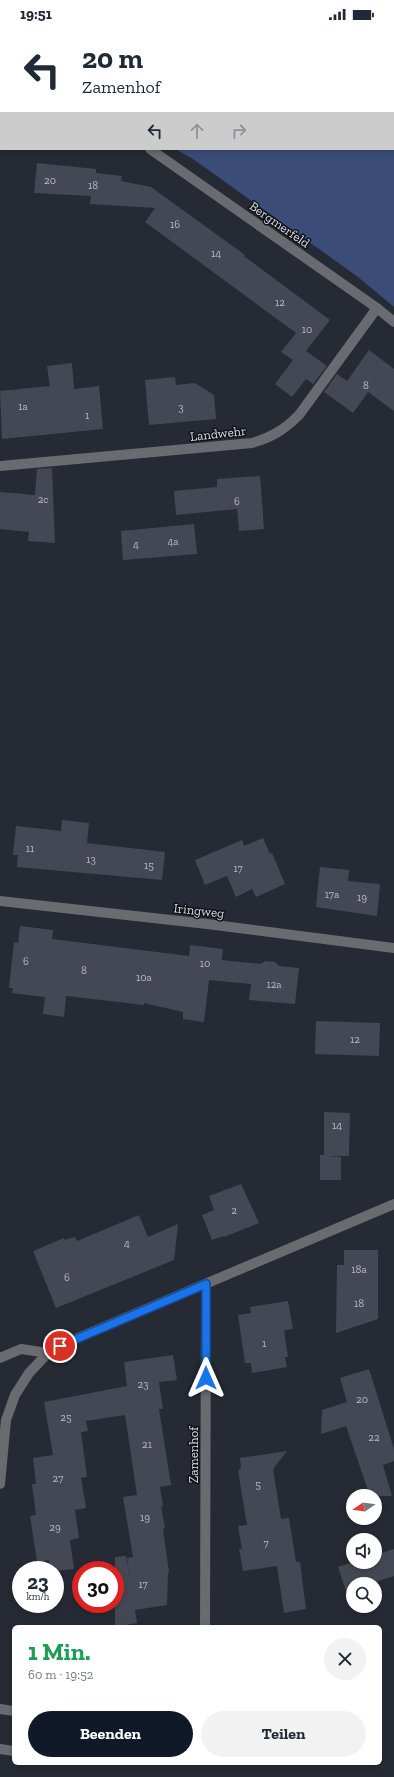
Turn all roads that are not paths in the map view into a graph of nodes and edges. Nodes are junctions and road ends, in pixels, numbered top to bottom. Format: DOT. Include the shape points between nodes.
graph roads {
  1 [pos="151,150"];
  2 [pos="377,308"];
  3 [pos="394,322"];
  4 [pos="0,466"];
  5 [pos="0,901"];
  6 [pos="394,948"];
  7 [pos="394,1204"];
  8 [pos="206,1284"];
  9 [pos="48,1353"];
  10 [pos="0,1358"];
  11 [pos="0,1484"];
  12 [pos="205,1625"];
  13 [pos="0,1708"];
  14 [pos="12,1711"];
  15 [pos="0,1749"];
  16 [pos="12,1751"];
  1 -- 2 [label="street, Bergmerfeld"];
  2 -- 3 [label="street, Bergmerfeld"];
  2 -- 4 [label="street, Landwehr" via="299,415 285,428 268,438 252,443"];
  5 -- 6 [label="street, Iringweg"];
  7 -- 8 [label="street"];
  8 -- 9 [label="street"];
  8 -- 12 [label="street, Zamenhof"];
  9 -- 10 [label="street" via="21,1349"];
  9 -- 11 [label="street" via="30,1372 15,1395 6,1420"];
  13 -- 14 [label="street"];
  15 -- 16 [label="street"];
}
